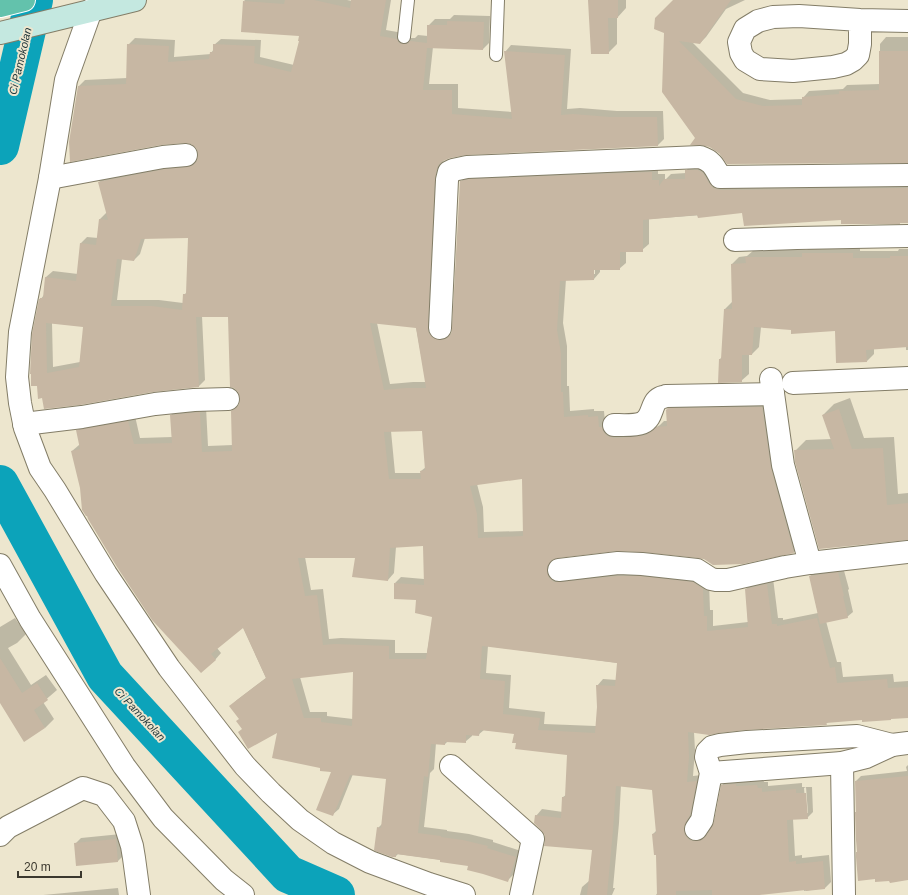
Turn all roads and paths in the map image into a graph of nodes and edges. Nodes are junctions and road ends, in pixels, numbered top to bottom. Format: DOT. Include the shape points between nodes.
graph roads {
  1 [pos="24,0"];
  2 [pos="135,0"];
  3 [pos="408,0"];
  4 [pos="498,0"];
  5 [pos="1,5"];
  6 [pos="91,10"];
  7 [pos="860,20"];
  8 [pos="908,21"];
  9 [pos="0,33"];
  10 [pos="404,37"];
  11 [pos="496,55"];
  12 [pos="186,155"];
  13 [pos="908,175"];
  14 [pos="50,178"];
  15 [pos="908,236"];
  16 [pos="735,240"];
  17 [pos="440,328"];
  18 [pos="908,378"];
  19 [pos="793,383"];
  20 [pos="228,399"];
  21 [pos="24,424"];
  22 [pos="614,425"];
  23 [pos="908,552"];
  24 [pos="810,563"];
  25 [pos="0,565"];
  26 [pos="559,570"];
  27 [pos="900,744"];
  28 [pos="842,763"];
  29 [pos="451,766"];
  30 [pos="710,774"];
  31 [pos="696,829"];
  32 [pos="0,835"];
  33 [pos="139,895"];
  34 [pos="243,895"];
  35 [pos="464,895"];
  36 [pos="521,895"];
  37 [pos="844,895"];
  1 -- 5 [label="highway"];
  2 -- 6 [label="main road"];
  3 -- 10 [label="lane"];
  4 -- 11 [label="lane"];
  6 -- 9 [label="main road"];
  6 -- 14 [label="street" via="66,80"];
  7 -- 7 [label="street" via="799,16 773,17 758,21 745,29 739,42 741,53 745,60 760,70 793,71 846,64 858,55"];
  7 -- 8 [label="street"];
  12 -- 14 [label="street"];
  13 -- 17 [label="street" via="720,177 708,160 700,157 467,167 453,170 449,172 447,180"];
  14 -- 21 [label="street" via="20,332 18,377"];
  15 -- 16 [label="street"];
  18 -- 19 [label="street"];
  20 -- 21 [label="street" via="155,404 82,418"];
  21 -- 35 [label="street" via="40,468 106,574 169,668 245,766 270,793 300,820 334,843 370,862"];
  22 -- 24 [label="street" via="641,424 650,417 660,398 666,396 772,386 783,465"];
  23 -- 24 [label="street"];
  24 -- 26 [label="street" via="785,566 728,580 708,578 697,570 642,564 618,563"];
  25 -- 34 [label="street" via="30,619 124,766 163,818 224,880"];
  27 -- 28 [label="street"];
  27 -- 30 [label="street" via="857,736 720,745 712,747 707,752"];
  28 -- 30 [label="street"];
  28 -- 37 [label="street"];
  29 -- 36 [label="street" via="534,839"];
  30 -- 31 [label="street" via="702,820"];
  32 -- 33 [label="street" via="8,827 83,788 104,794 124,821 132,846"];
}
